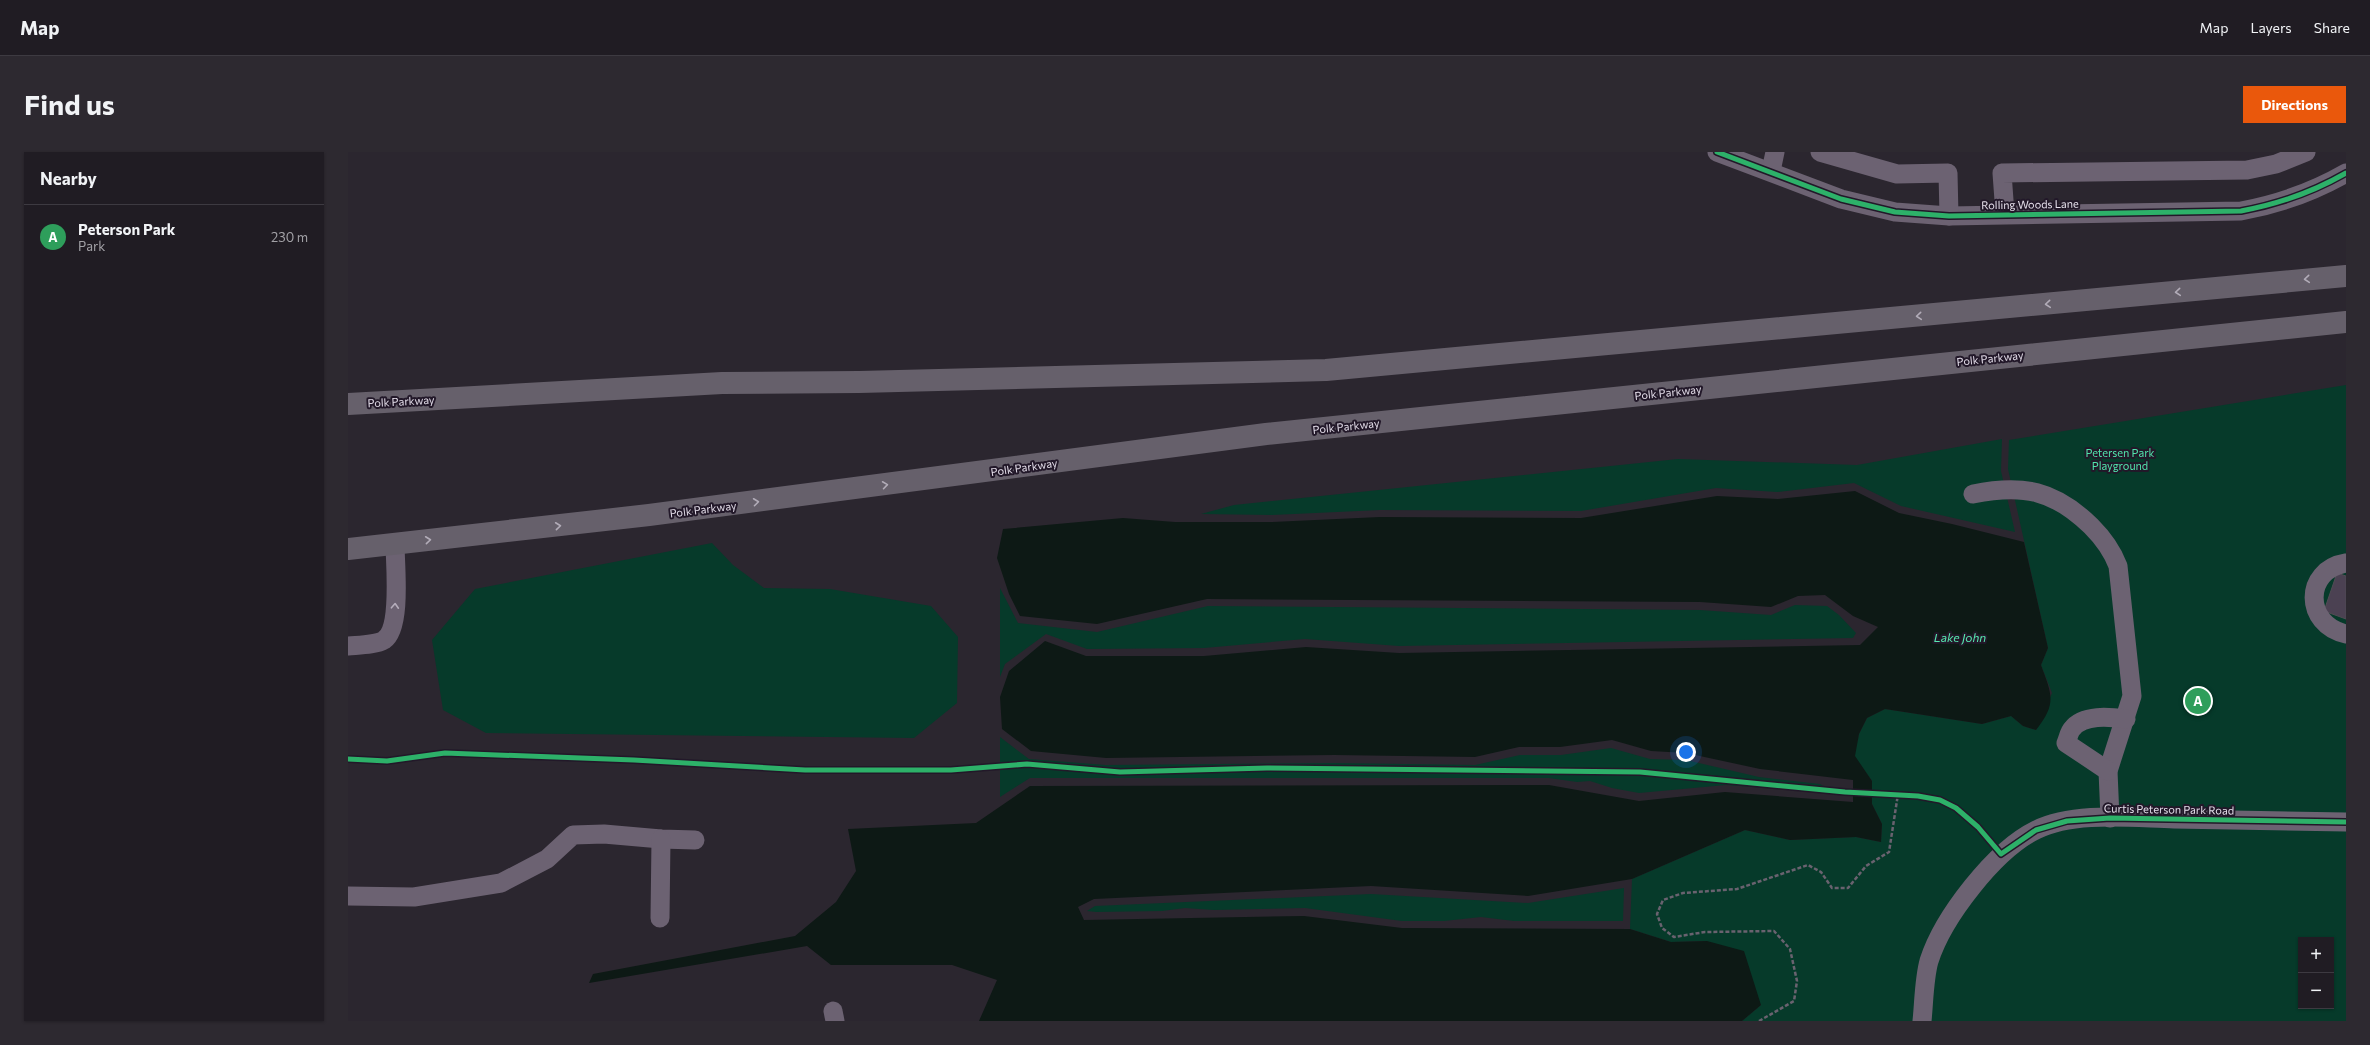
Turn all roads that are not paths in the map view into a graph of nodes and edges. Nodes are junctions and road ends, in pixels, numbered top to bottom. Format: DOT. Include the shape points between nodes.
graph roads {
  1 [pos="1717,152"];
  2 [pos="1775,152"];
  3 [pos="1820,152"];
  4 [pos="2306,152"];
  5 [pos="1771,171"];
  6 [pos="2346,173"];
  7 [pos="2005,214"];
  8 [pos="1949,216"];
  9 [pos="2346,276"];
  10 [pos="2346,322"];
  11 [pos="348,404"];
  12 [pos="1973,494"];
  13 [pos="395,544"];
  14 [pos="348,549"];
  15 [pos="2346,563"];
  16 [pos="2346,634"];
  17 [pos="348,646"];
  18 [pos="2126,719"];
  19 [pos="2108,771"];
  20 [pos="2110,818"];
  21 [pos="2346,822"];
  22 [pos="661,839"];
  23 [pos="695,840"];
  24 [pos="348,896"];
  25 [pos="660,918"];
  26 [pos="1922,1021"];
  1 -- 5 [label="street, Rolling Woods Lane"];
  2 -- 5 [label="street"];
  3 -- 8 [label="street" via="1897,174 1948,173"];
  4 -- 7 [label="street, Rolling Woods Lane" via="2276,164 2247,170 2002,173"];
  5 -- 8 [label="street, Rolling Woods Lane" via="1811,188 1869,206 1895,212"];
  6 -- 7 [label="street, Rolling Woods Lane" via="2300,195 2241,211"];
  7 -- 8 [label="street, Rolling Woods Lane"];
  9 -- 11 [label="highway, Polk Parkway, one-way" via="1326,370 875,382 722,383"];
  13 -- 10 [label="highway, Polk Parkway, one-way" via="853,490 1266,434"];
  12 -- 18 [label="street" via="2002,488 2050,497 2072,508 2113,551 2118,566 2132,696"];
  13 -- 14 [label="highway, Polk Parkway"];
  17 -- 13 [label="street, one-way" via="383,641 390,635 395,611"];
  15 -- 16 [label="street" via="2330,569 2323,575 2318,583 2314,602 2316,611 2324,623 2336,632"];
  18 -- 19 [label="street"];
  18 -- 19 [label="street" via="2106,716 2087,720 2072,728 2066,743"];
  19 -- 20 [label="street"];
  20 -- 21 [label="street, Curtis Peterson Park Road"];
  20 -- 26 [label="street, Curtis Peterson Park Road" via="2067,821 2036,830 2001,854 1962,901 1939,938 1929,962"];
  22 -- 23 [label="street"];
  22 -- 24 [label="street" via="604,834 573,835 547,859 501,883 414,897"];
  22 -- 25 [label="street"];
}
